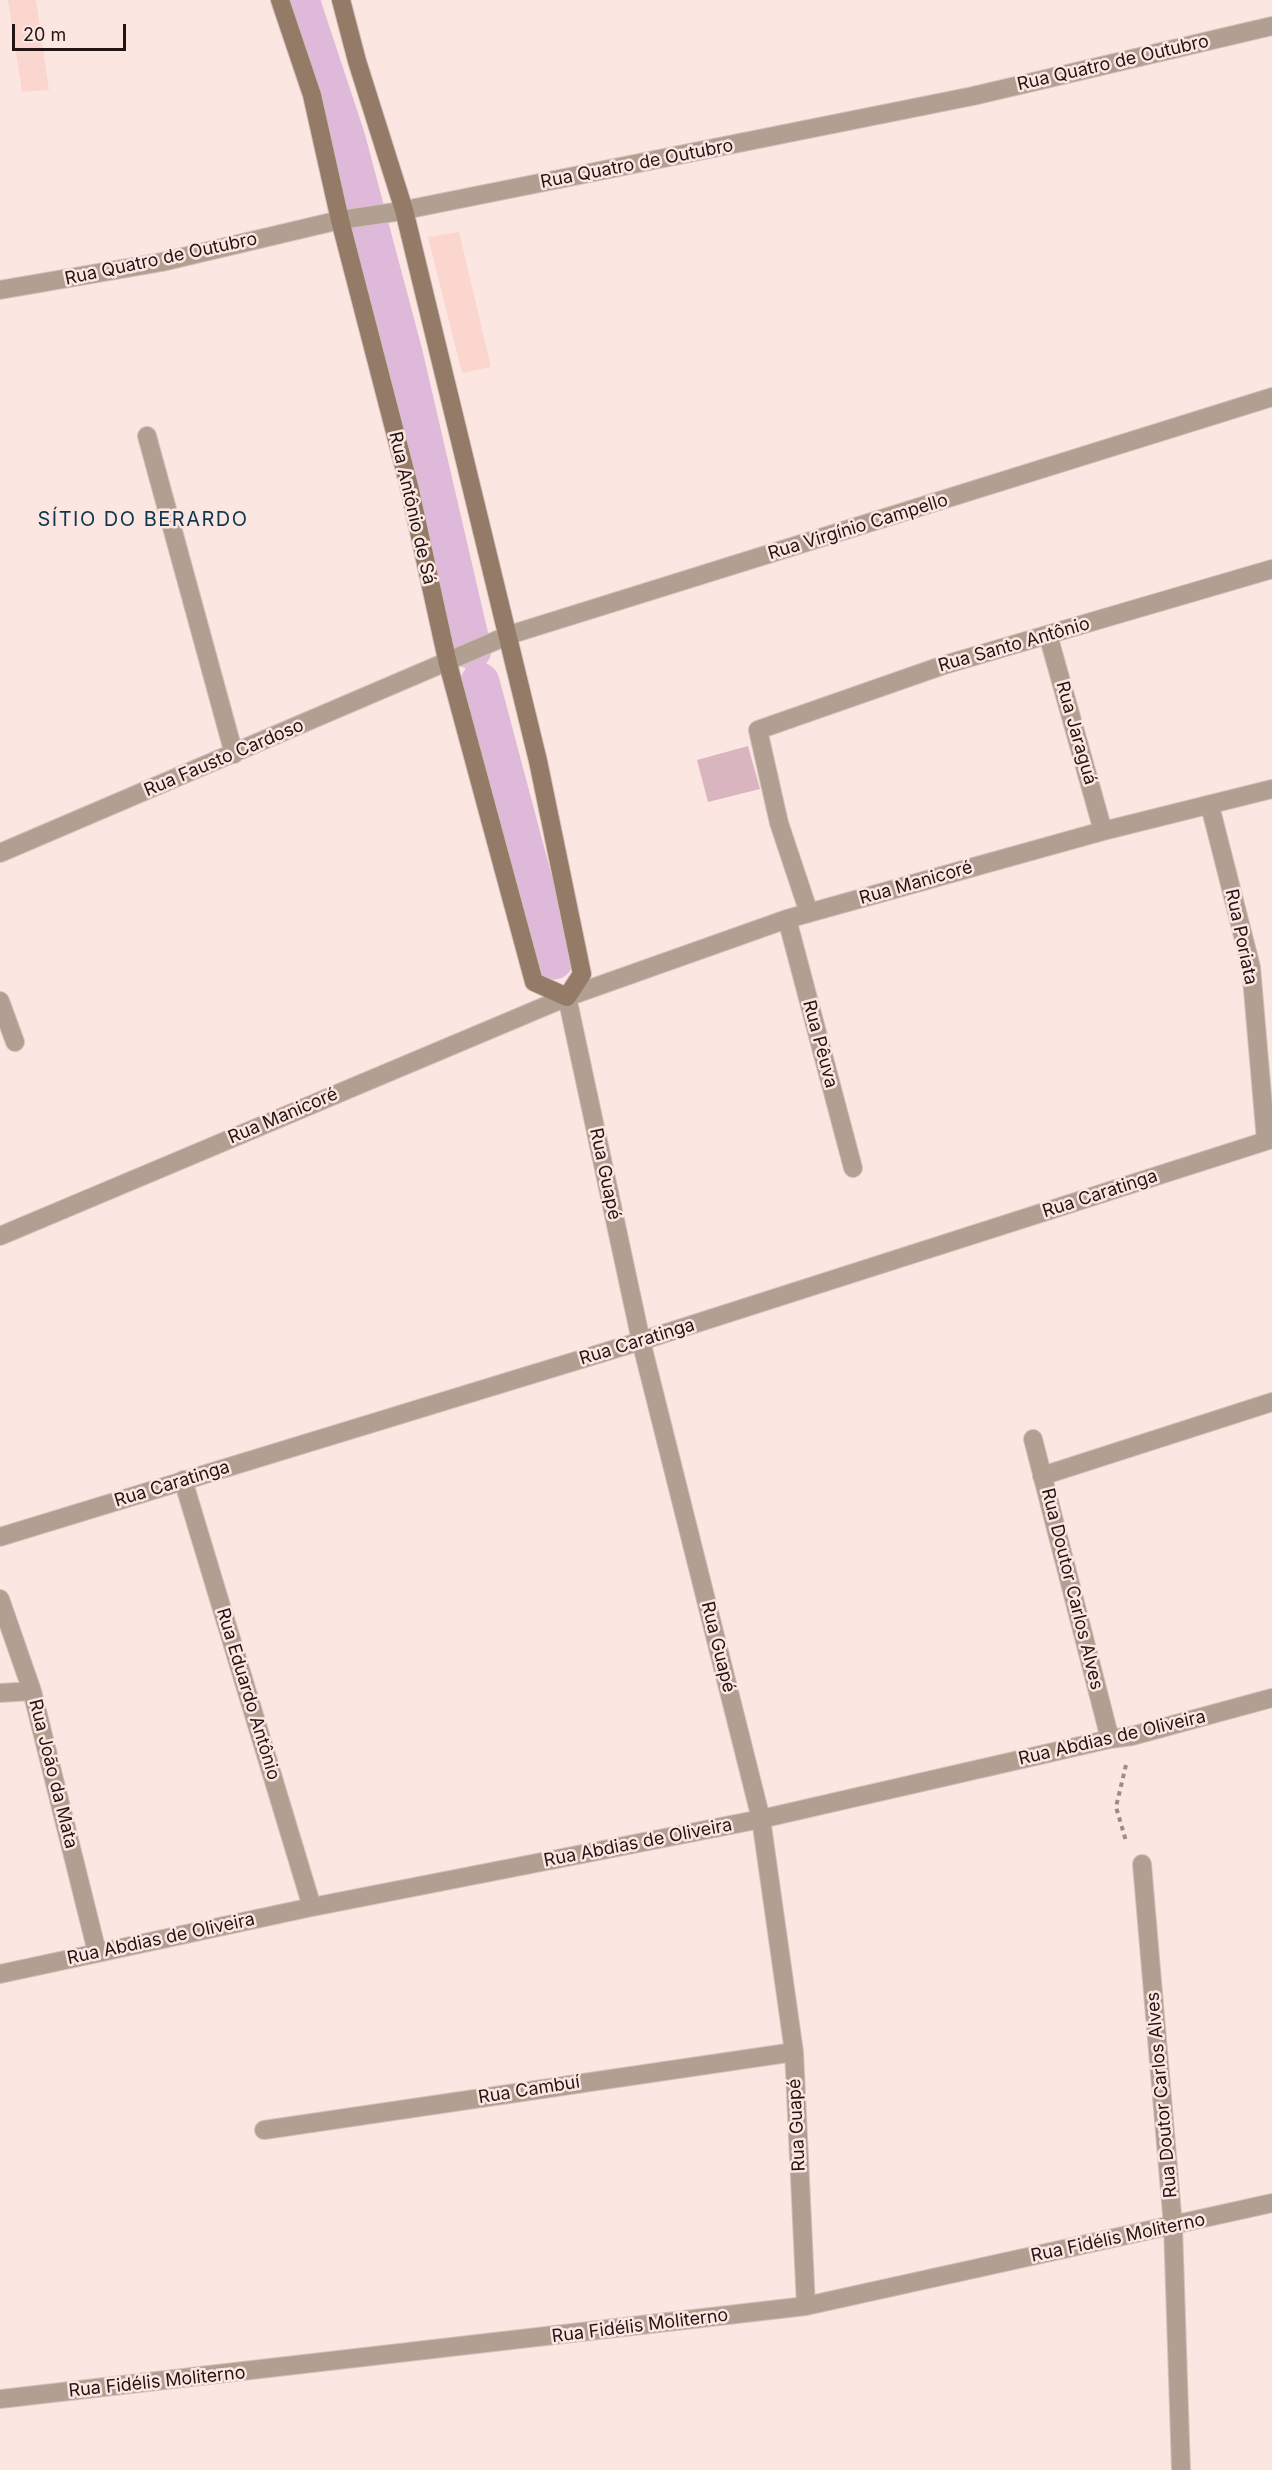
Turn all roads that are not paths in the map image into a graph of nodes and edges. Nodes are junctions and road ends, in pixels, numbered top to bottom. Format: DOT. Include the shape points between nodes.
graph roads {
  1 [pos="280,0"];
  2 [pos="341,0"];
  3 [pos="1272,26"];
  4 [pos="399,211"];
  5 [pos="345,219"];
  6 [pos="0,290"];
  7 [pos="1272,397"];
  8 [pos="147,436"];
  9 [pos="1272,569"];
  10 [pos="510,635"];
  11 [pos="1048,635"];
  12 [pos="455,660"];
  13 [pos="234,754"];
  14 [pos="1272,789"];
  15 [pos="1210,806"];
  16 [pos="1103,831"];
  17 [pos="0,853"];
  18 [pos="809,913"];
  19 [pos="787,919"];
  20 [pos="567,997"];
  21 [pos="0,1000"];
  22 [pos="15,1041"];
  23 [pos="1269,1140"];
  24 [pos="853,1168"];
  25 [pos="0,1236"];
  26 [pos="641,1341"];
  27 [pos="1272,1402"];
  28 [pos="1033,1439"];
  29 [pos="1042,1476"];
  30 [pos="183,1480"];
  31 [pos="0,1537"];
  32 [pos="0,1599"];
  33 [pos="32,1691"];
  34 [pos="0,1693"];
  35 [pos="1272,1698"];
  36 [pos="1110,1739"];
  37 [pos="761,1819"];
  38 [pos="1142,1864"];
  39 [pos="312,1907"];
  40 [pos="97,1952"];
  41 [pos="0,1974"];
  42 [pos="794,2052"];
  43 [pos="264,2130"];
  44 [pos="1272,2203"];
  45 [pos="1173,2226"];
  46 [pos="806,2306"];
  47 [pos="0,2399"];
  48 [pos="1181,2470"];
  1 -- 5 [label="street, Rua Antônio de Sá" via="312,95"];
  2 -- 4 [label="street"];
  3 -- 4 [label="street, Rua Quatro de Outubro" via="973,96"];
  4 -- 5 [label="street, Rua Quatro de Outubro"];
  4 -- 10 [label="street"];
  5 -- 6 [label="street, Rua Quatro de Outubro" via="162,262"];
  5 -- 12 [label="street, Rua Antônio de Sá"];
  7 -- 10 [label="street, Rua Virgínio Campello"];
  8 -- 13 [label="street"];
  9 -- 11 [label="street, Rua Santo Antônio"];
  10 -- 12 [label="street, Rua Virgínio Campello"];
  10 -- 20 [label="street" via="582,974"];
  11 -- 16 [label="street, Rua Jaraguá"];
  11 -- 18 [label="street, Rua Santo Antônio" via="944,665 758,730 779,824"];
  12 -- 13 [label="street, Rua Fausto Cardoso"];
  12 -- 20 [label="street, Rua Antônio de Sá" via="534,982"];
  13 -- 17 [label="street, Rua Fausto Cardoso"];
  14 -- 15 [label="street, Rua Manicoré"];
  15 -- 16 [label="street, Rua Manicoré"];
  15 -- 23 [label="street, Rua Poriata" via="1251,967"];
  16 -- 18 [label="street, Rua Manicoré"];
  18 -- 19 [label="street, Rua Manicoré"];
  19 -- 20 [label="street, Rua Manicoré"];
  19 -- 24 [label="street, Rua Pêuva"];
  20 -- 25 [label="street, Rua Manicoré"];
  20 -- 26 [label="street, Rua Guapé"];
  21 -- 22 [label="street"];
  23 -- 26 [label="street, Rua Caratinga"];
  26 -- 30 [label="street, Rua Caratinga"];
  26 -- 37 [label="street, Rua Guapé"];
  27 -- 29 [label="street"];
  28 -- 29 [label="street, Rua Doutor Carlos Alves"];
  29 -- 36 [label="street, Rua Doutor Carlos Alves"];
  30 -- 31 [label="street, Rua Caratinga"];
  30 -- 39 [label="street, Rua Eduardo Antônio"];
  32 -- 33 [label="street, Rua João da Mata"];
  33 -- 34 [label="street"];
  33 -- 40 [label="street, Rua João da Mata"];
  35 -- 36 [label="street, Rua Abdias de Oliveira"];
  36 -- 37 [label="street, Rua Abdias de Oliveira"];
  37 -- 39 [label="street, Rua Abdias de Oliveira"];
  37 -- 42 [label="street, Rua Guapé"];
  38 -- 45 [label="street, Rua Doutor Carlos Alves"];
  39 -- 40 [label="street, Rua Abdias de Oliveira"];
  40 -- 41 [label="street, Rua Abdias de Oliveira"];
  42 -- 43 [label="street, Rua Cambuí"];
  42 -- 46 [label="street, Rua Guapé"];
  44 -- 45 [label="street, Rua Fidélis Moliterno"];
  45 -- 46 [label="street, Rua Fidélis Moliterno"];
  45 -- 48 [label="street, Rua Doutor Carlos Alves"];
  46 -- 47 [label="street, Rua Fidélis Moliterno"];
}
